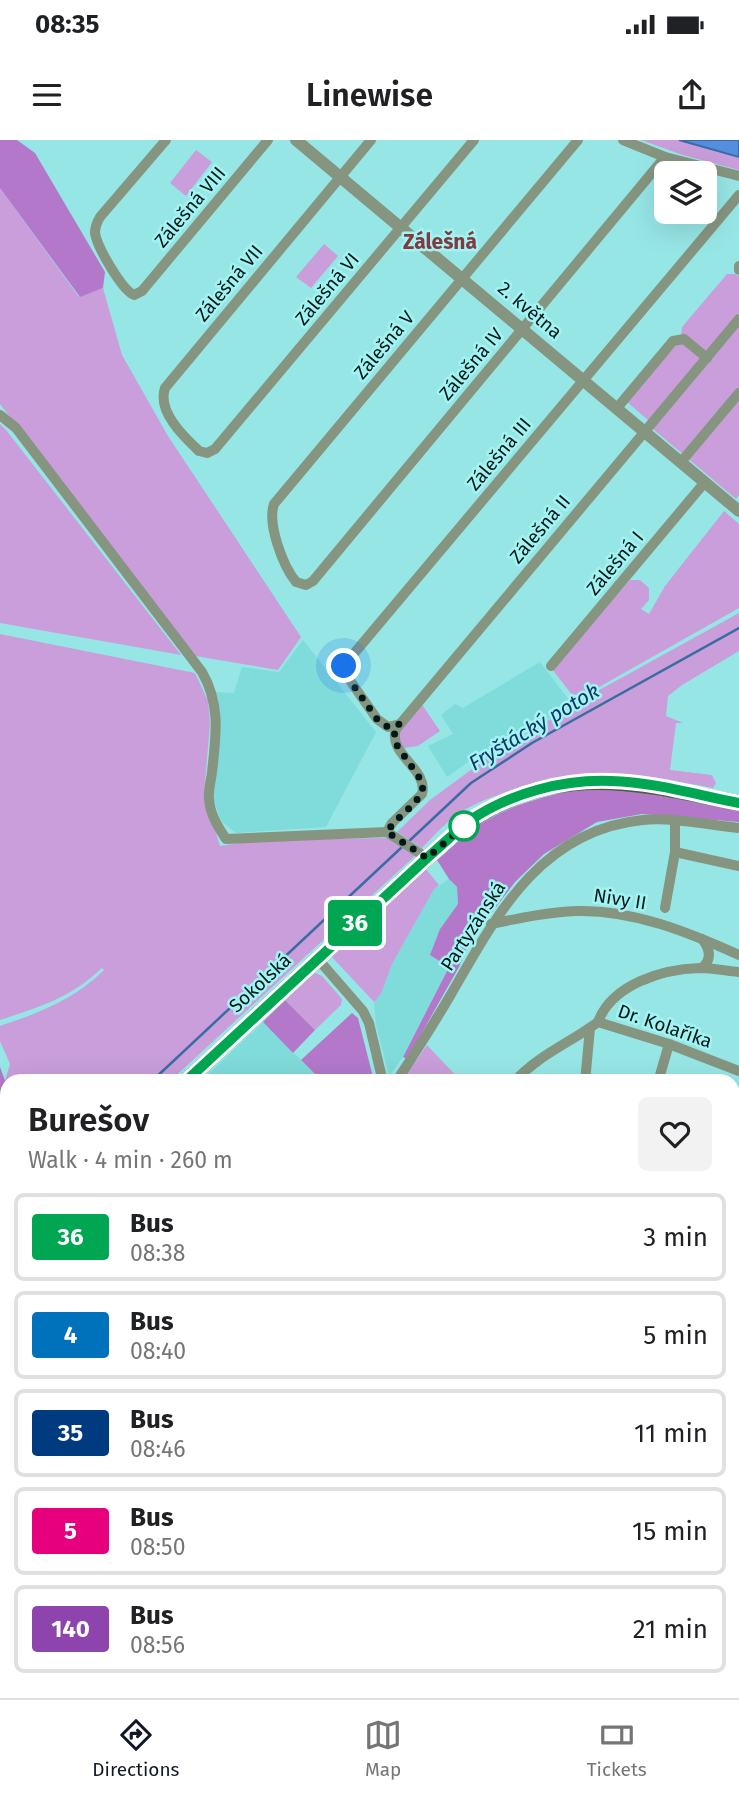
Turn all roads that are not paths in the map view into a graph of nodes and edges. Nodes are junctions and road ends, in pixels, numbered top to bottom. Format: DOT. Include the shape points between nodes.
graph roads {
  1 [pos="166,140"];
  2 [pos="268,140"];
  3 [pos="296,140"];
  4 [pos="370,140"];
  5 [pos="474,140"];
  6 [pos="578,140"];
  7 [pos="623,140"];
  8 [pos="665,157"];
  9 [pos="739,176"];
  10 [pos="340,177"];
  11 [pos="739,195"];
  12 [pos="401,227"];
  13 [pos="462,279"];
  14 [pos="739,319"];
  15 [pos="523,330"];
  16 [pos="707,358"];
  17 [pos="584,380"];
  18 [pos="739,393"];
  19 [pos="617,408"];
  20 [pos="0,415"];
  21 [pos="645,432"];
  22 [pos="202,453"];
  23 [pos="681,462"];
  24 [pos="705,482"];
  25 [pos="739,511"];
  26 [pos="300,584"];
  27 [pos="551,666"];
  28 [pos="400,724"];
  29 [pos="739,803"];
  30 [pos="675,822"];
  31 [pos="739,828"];
  32 [pos="391,834"];
  33 [pos="675,852"];
  34 [pos="422,854"];
  35 [pos="739,866"];
  36 [pos="666,908"];
  37 [pos="491,924"];
  38 [pos="702,938"];
  39 [pos="739,955"];
  40 [pos="317,958"];
  41 [pos="702,968"];
  42 [pos="739,972"];
  43 [pos="594,1025"];
  44 [pos="669,1044"];
  45 [pos="739,1071"];
  46 [pos="193,1074"];
  47 [pos="381,1074"];
  48 [pos="401,1074"];
  49 [pos="522,1074"];
  50 [pos="586,1074"];
  51 [pos="660,1074"];
  1 -- 2 [label="street, Zálešná VIII" via="96,226 96,236 119,281 137,295"];
  3 -- 10 [label="street, 2. května"];
  4 -- 10 [label="street, Zálešná VII"];
  5 -- 12 [label="street, Zálešná VI"];
  6 -- 13 [label="street, Zálešná V"];
  7 -- 8 [label="street"];
  8 -- 9 [label="street"];
  8 -- 15 [label="street, Zálešná IV"];
  10 -- 12 [label="street, 2. května"];
  10 -- 22 [label="street, Zálešná VII" via="165,388 166,412"];
  11 -- 17 [label="street, Zálešná III"];
  12 -- 13 [label="street, 2. května"];
  12 -- 22 [label="street, Zálešná VI" via="215,449"];
  13 -- 15 [label="street, 2. května"];
  13 -- 26 [label="street, Zálešná V" via="274,504 279,550"];
  14 -- 16 [label="street, Zálešná II"];
  15 -- 17 [label="street, 2. května"];
  15 -- 26 [label="street, Zálešná IV" via="313,581"];
  16 -- 19 [label="street" via="684,339 673,341"];
  16 -- 21 [label="street, Zálešná II"];
  17 -- 19 [label="street, 2. května"];
  17 -- 28 [label="street, Zálešná III" via="344,666 379,722 388,727"];
  18 -- 23 [label="street"];
  19 -- 21 [label="street, 2. května"];
  20 -- 32 [label="street" via="16,428 209,685 216,708 216,735 209,800 226,839"];
  21 -- 23 [label="street, 2. května"];
  21 -- 28 [label="street, Zálešná II"];
  23 -- 24 [label="street, 2. května"];
  24 -- 25 [label="street, 2. května"];
  24 -- 27 [label="street, Zálešná I"];
  28 -- 32 [label="street" via="394,735 396,744 423,788 392,823"];
  29 -- 34 [label="main road, Sokolská" via="624,782 567,784 526,793 484,812"];
  30 -- 31 [label="street, Partyzánská"];
  30 -- 33 [label="street"];
  30 -- 37 [label="street, Partyzánská" via="617,824 580,837 517,888"];
  32 -- 34 [label="street"];
  33 -- 35 [label="street"];
  33 -- 36 [label="street"];
  34 -- 40 [label="main road, Sokolská"];
  37 -- 38 [label="street, Nivy II" via="547,913 606,912 649,920"];
  37 -- 48 [label="street, Partyzánská"];
  38 -- 39 [label="street, Nivy II"];
  38 -- 41 [label="street" via="709,954"];
  40 -- 46 [label="main road, Sokolská"];
  40 -- 47 [label="street" via="363,1011"];
  41 -- 42 [label="street"];
  41 -- 43 [label="street" via="634,985 607,1004"];
  43 -- 44 [label="street, Dr. Kolaříka"];
  43 -- 49 [label="street, Dr. Kolaříka"];
  43 -- 50 [label="street"];
  44 -- 45 [label="street, Dr. Kolaříka"];
  44 -- 51 [label="street"];
}
